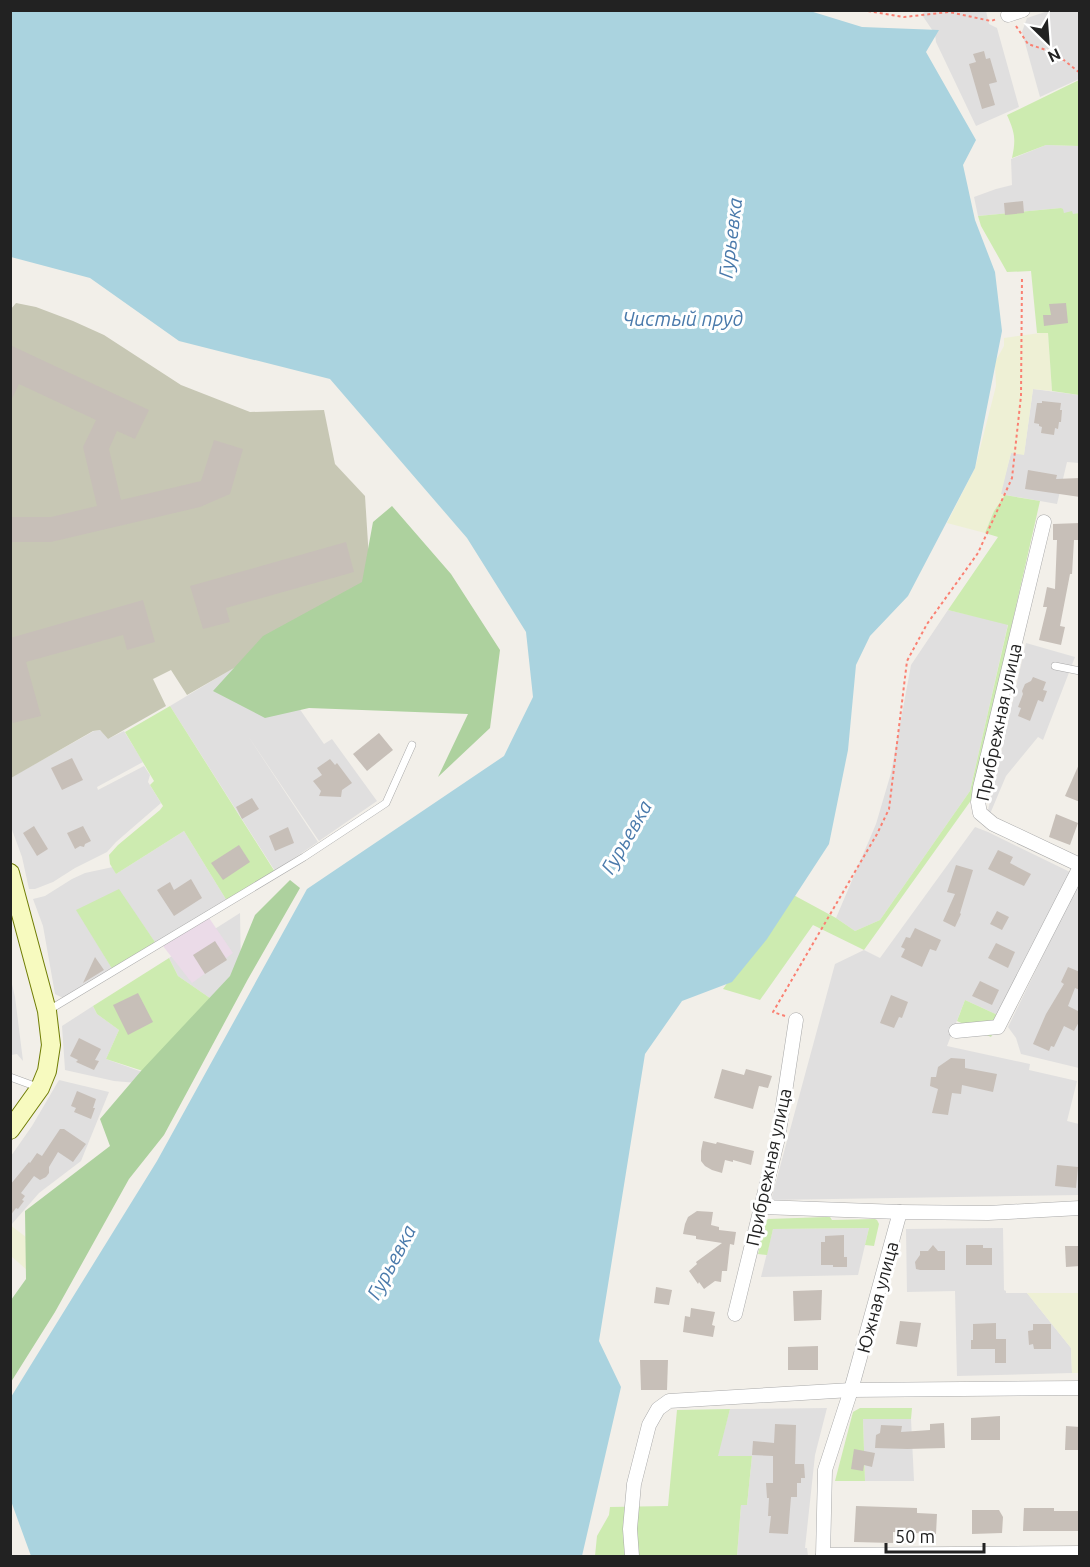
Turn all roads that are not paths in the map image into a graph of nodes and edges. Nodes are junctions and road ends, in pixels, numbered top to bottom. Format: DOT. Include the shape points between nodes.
graph roads {
  1 [pos="1023,10"];
  2 [pos="1008,15"];
  3 [pos="1044,522"];
  4 [pos="1055,666"];
  5 [pos="1080,671"];
  6 [pos="412,745"];
  7 [pos="1080,866"];
  8 [pos="10,873"];
  9 [pos="47,1011"];
  10 [pos="796,1020"];
  11 [pos="956,1031"];
  12 [pos="10,1077"];
  13 [pos="40,1088"];
  14 [pos="10,1130"];
  15 [pos="761,1207"];
  16 [pos="1080,1208"];
  17 [pos="900,1212"];
  18 [pos="735,1314"];
  19 [pos="1080,1388"];
  20 [pos="851,1390"];
  21 [pos="1080,1553"];
  22 [pos="823,1556"];
  23 [pos="632,1557"];
  1 -- 2 [label="street"];
  3 -- 7 [label="street, Прибрежная улица" via="978,802 980,813 993,824"];
  4 -- 5 [label="lane"];
  6 -- 9 [label="lane" via="386,803 304,857"];
  7 -- 11 [label="street" via="998,1028"];
  8 -- 9 [label="main road"];
  9 -- 13 [label="main road" via="51,1045"];
  10 -- 15 [label="street, Прибрежная улица" via="778,1138"];
  12 -- 13 [label="lane"];
  13 -- 14 [label="main road"];
  15 -- 17 [label="street"];
  15 -- 18 [label="street, Прибрежная улица"];
  16 -- 17 [label="street"];
  17 -- 20 [label="street, Южная улица"];
  19 -- 20 [label="street"];
  20 -- 22 [label="street, Южная улица" via="825,1470"];
  20 -- 23 [label="street" via="669,1401 658,1409 649,1425 634,1484"];
  21 -- 22 [label="street"];
}
